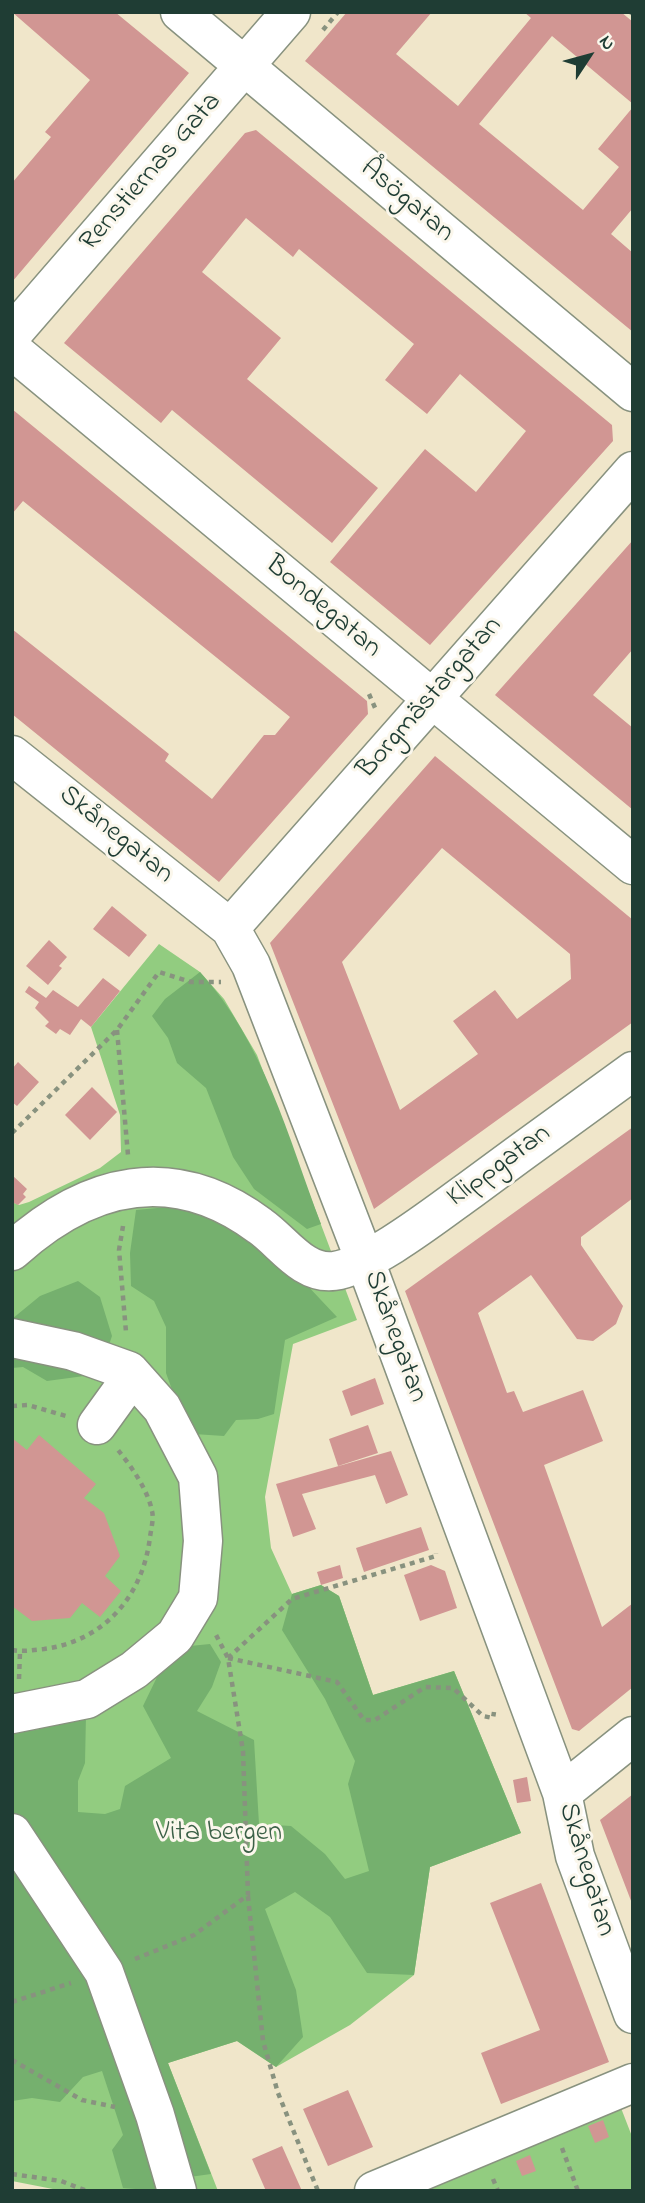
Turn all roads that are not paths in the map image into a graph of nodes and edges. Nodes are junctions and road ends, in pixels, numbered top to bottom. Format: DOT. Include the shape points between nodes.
graph roads {
  1 [pos="180,12"];
  2 [pos="291,12"];
  3 [pos="245,67"];
  4 [pos="12,334"];
  5 [pos="12,351"];
  6 [pos="633,392"];
  7 [pos="633,471"];
  8 [pos="430,699"];
  9 [pos="12,755"];
  10 [pos="633,865"];
  11 [pos="230,928"];
  12 [pos="633,1071"];
  13 [pos="12,1251"];
  14 [pos="364,1258"];
  15 [pos="12,1338"];
  16 [pos="130,1371"];
  17 [pos="97,1425"];
  18 [pos="12,1714"];
  19 [pos="633,1736"];
  20 [pos="562,1793"];
  21 [pos="12,1833"];
  22 [pos="633,2014"];
  23 [pos="633,2083"];
  24 [pos="177,2191"];
  25 [pos="374,2191"];
  1 -- 3 [label="street, Åsögatan"];
  2 -- 3 [label="street, Renstiernas Gata"];
  3 -- 4 [label="street, Renstiernas Gata"];
  3 -- 6 [label="street, Åsögatan"];
  5 -- 8 [label="street, Bondegatan"];
  7 -- 8 [label="street, Borgmästargatan"];
  8 -- 10 [label="street, Bondegatan"];
  8 -- 11 [label="street, Borgmästargatan"];
  9 -- 11 [label="street, Skånegatan"];
  11 -- 14 [label="street, Skånegatan" via="251,965"];
  12 -- 14 [label="street, Klippgatan" via="402,1239"];
  13 -- 14 [label="street, Klippgatan" via="66,1209 90,1197 130,1189 184,1188 224,1201 320,1272 337,1271"];
  14 -- 20 [label="street, Skånegatan"];
  15 -- 16 [label="street" via="73,1351"];
  16 -- 17 [label="street"];
  16 -- 18 [label="street" via="162,1408 198,1477 203,1541 198,1598 174,1636 134,1670 87,1699"];
  19 -- 20 [label="street"];
  20 -- 22 [label="street, Skånegatan" via="575,1856"];
  21 -- 24 [label="street" via="104,1972"];
  23 -- 25 [label="street"];
}
